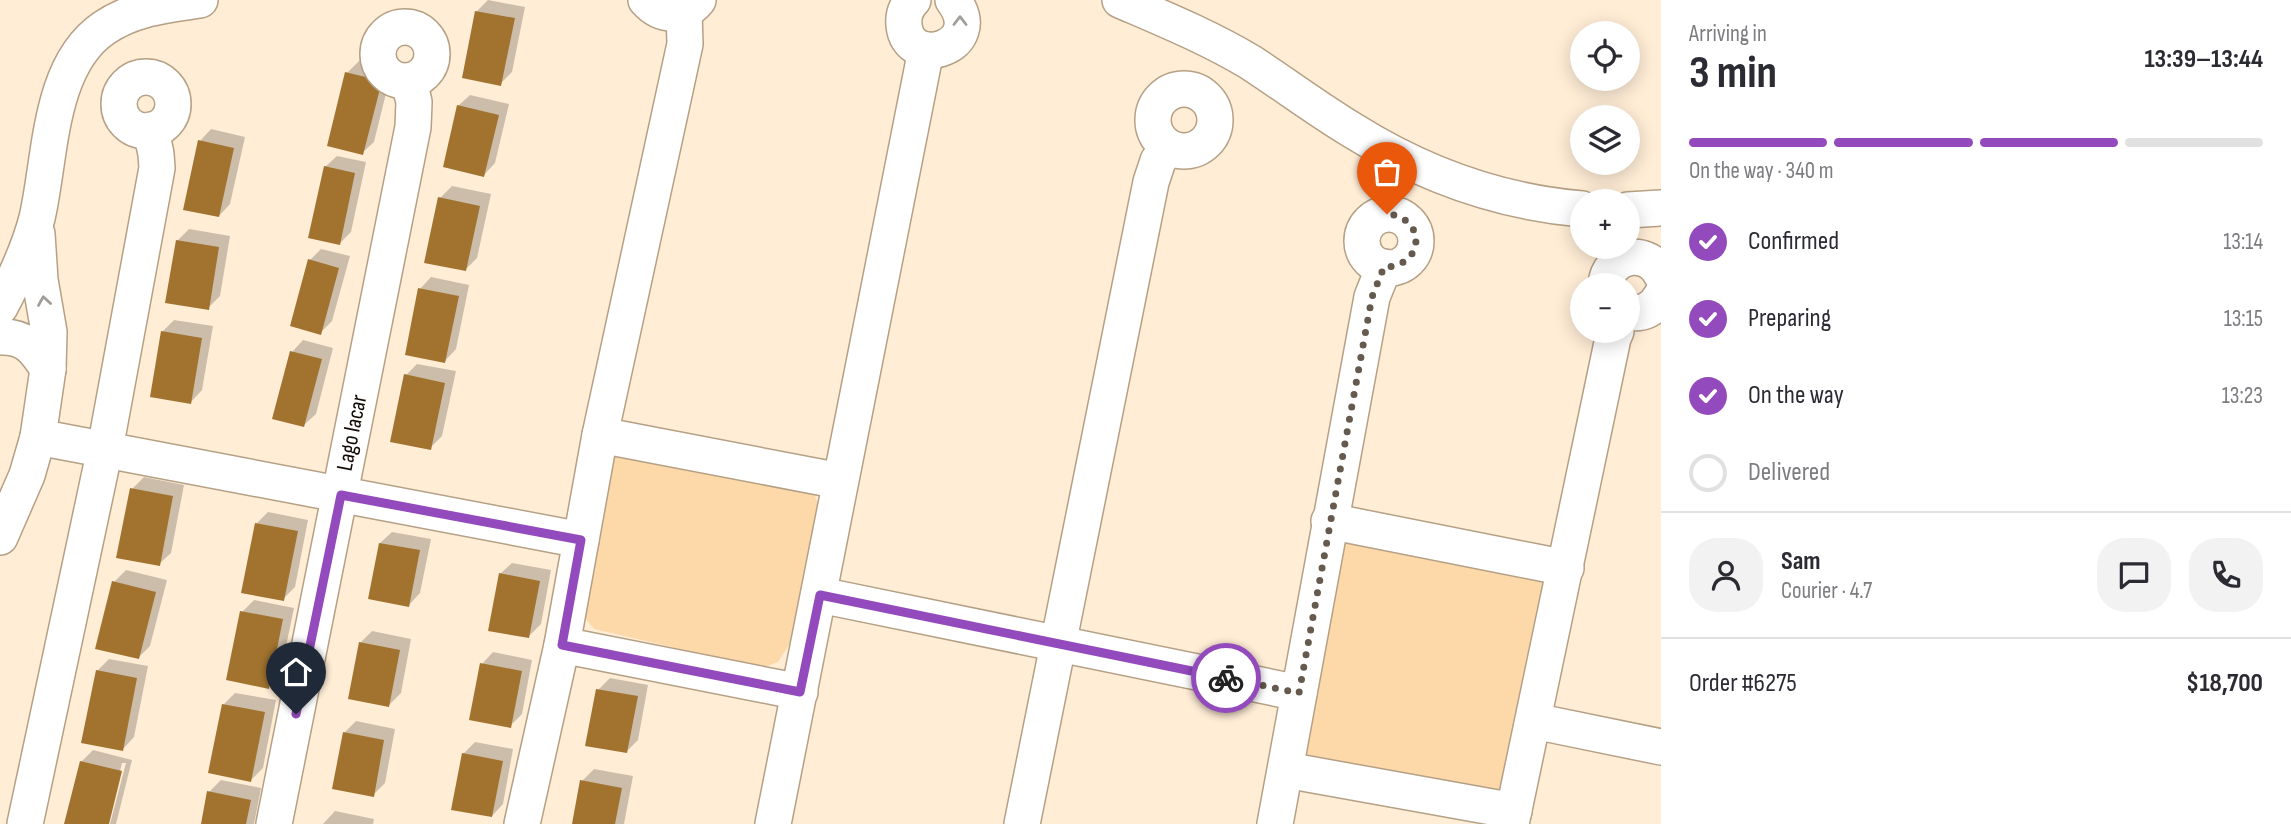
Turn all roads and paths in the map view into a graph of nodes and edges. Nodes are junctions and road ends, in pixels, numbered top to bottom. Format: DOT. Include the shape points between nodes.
graph roads {
  1 [pos="200,0"];
  2 [pos="646,0"];
  3 [pos="913,0"];
  4 [pos="953,0"];
  5 [pos="1120,0"];
  6 [pos="691,6"];
  7 [pos="926,50"];
  8 [pos="409,81"];
  9 [pos="151,130"];
  10 [pos="1168,147"];
  11 [pos="1421,168"];
  12 [pos="1570,208"];
  13 [pos="1661,208"];
  14 [pos="1640,209"];
  15 [pos="36,220"];
  16 [pos="1609,273"];
  17 [pos="1661,274"];
  18 [pos="1661,296"];
  19 [pos="0,307"];
  20 [pos="1640,313"];
  21 [pos="0,337"];
  22 [pos="1612,343"];
  23 [pos="48,369"];
  24 [pos="600,435"];
  25 [pos="38,437"];
  26 [pos="105,449"];
  27 [pos="840,481"];
  28 [pos="13,482"];
  29 [pos="341,495"];
  30 [pos="1329,521"];
  31 [pos="0,537"];
  32 [pos="581,540"];
  33 [pos="1566,568"];
  34 [pos="820,595"];
  35 [pos="1058,644"];
  36 [pos="562,645"];
  37 [pos="800,692"];
  38 [pos="1299,693"];
  39 [pos="1534,721"];
  40 [pos="1661,747"];
  41 [pos="1286,770"];
  42 [pos="1513,818"];
  43 [pos="25,824"];
  44 [pos="274,824"];
  45 [pos="522,824"];
  46 [pos="774,824"];
  47 [pos="1022,824"];
  48 [pos="1276,824"];
  1 -- 15 [label="street" via="127,15 85,45 68,70 59,100"];
  2 -- 6 [label="street" via="663,13 674,14"];
  3 -- 7 [label="street" via="905,11 904,31 917,47"];
  7 -- 4 [label="street, one-way" via="945,48 959,36 962,17"];
  5 -- 11 [label="street" via="1211,40 1353,131"];
  6 -- 24 [label="street"];
  7 -- 27 [label="street"];
  8 -- 29 [label="street, Lago lacar" via="413,127"];
  9 -- 26 [label="street" via="157,168"];
  10 -- 35 [label="street" via="1157,161 1152,182"];
  11 -- 12 [label="street" via="1495,194"];
  11 -- 30 [label="street" via="1400,216 1415,232 1414,251 1402,264 1384,267 1372,297"];
  13 -- 14 [label="street"];
  15 -- 19 [label="street"];
  23 -- 15 [label="street, one-way" via="49,332"];
  16 -- 17 [label="street" via="1625,258 1644,258"];
  18 -- 20 [label="street" via="1651,309"];
  21 -- 23 [label="street" via="35,348"];
  22 -- 33 [label="street"];
  23 -- 25 [label="street"];
  24 -- 27 [label="street"];
  24 -- 32 [label="street"];
  25 -- 26 [label="street"];
  25 -- 28 [label="street"];
  26 -- 29 [label="street"];
  26 -- 43 [label="street"];
  27 -- 34 [label="street"];
  28 -- 31 [label="street"];
  29 -- 32 [label="street"];
  29 -- 44 [label="street, Lago lacar"];
  30 -- 33 [label="street"];
  30 -- 38 [label="street"];
  32 -- 36 [label="street"];
  33 -- 39 [label="street"];
  34 -- 35 [label="street"];
  34 -- 37 [label="street"];
  35 -- 38 [label="street"];
  35 -- 47 [label="street"];
  36 -- 37 [label="street"];
  36 -- 45 [label="street"];
  37 -- 46 [label="street"];
  38 -- 41 [label="street"];
  39 -- 40 [label="street"];
  39 -- 42 [label="street"];
  41 -- 42 [label="street"];
  41 -- 48 [label="street"];
}
